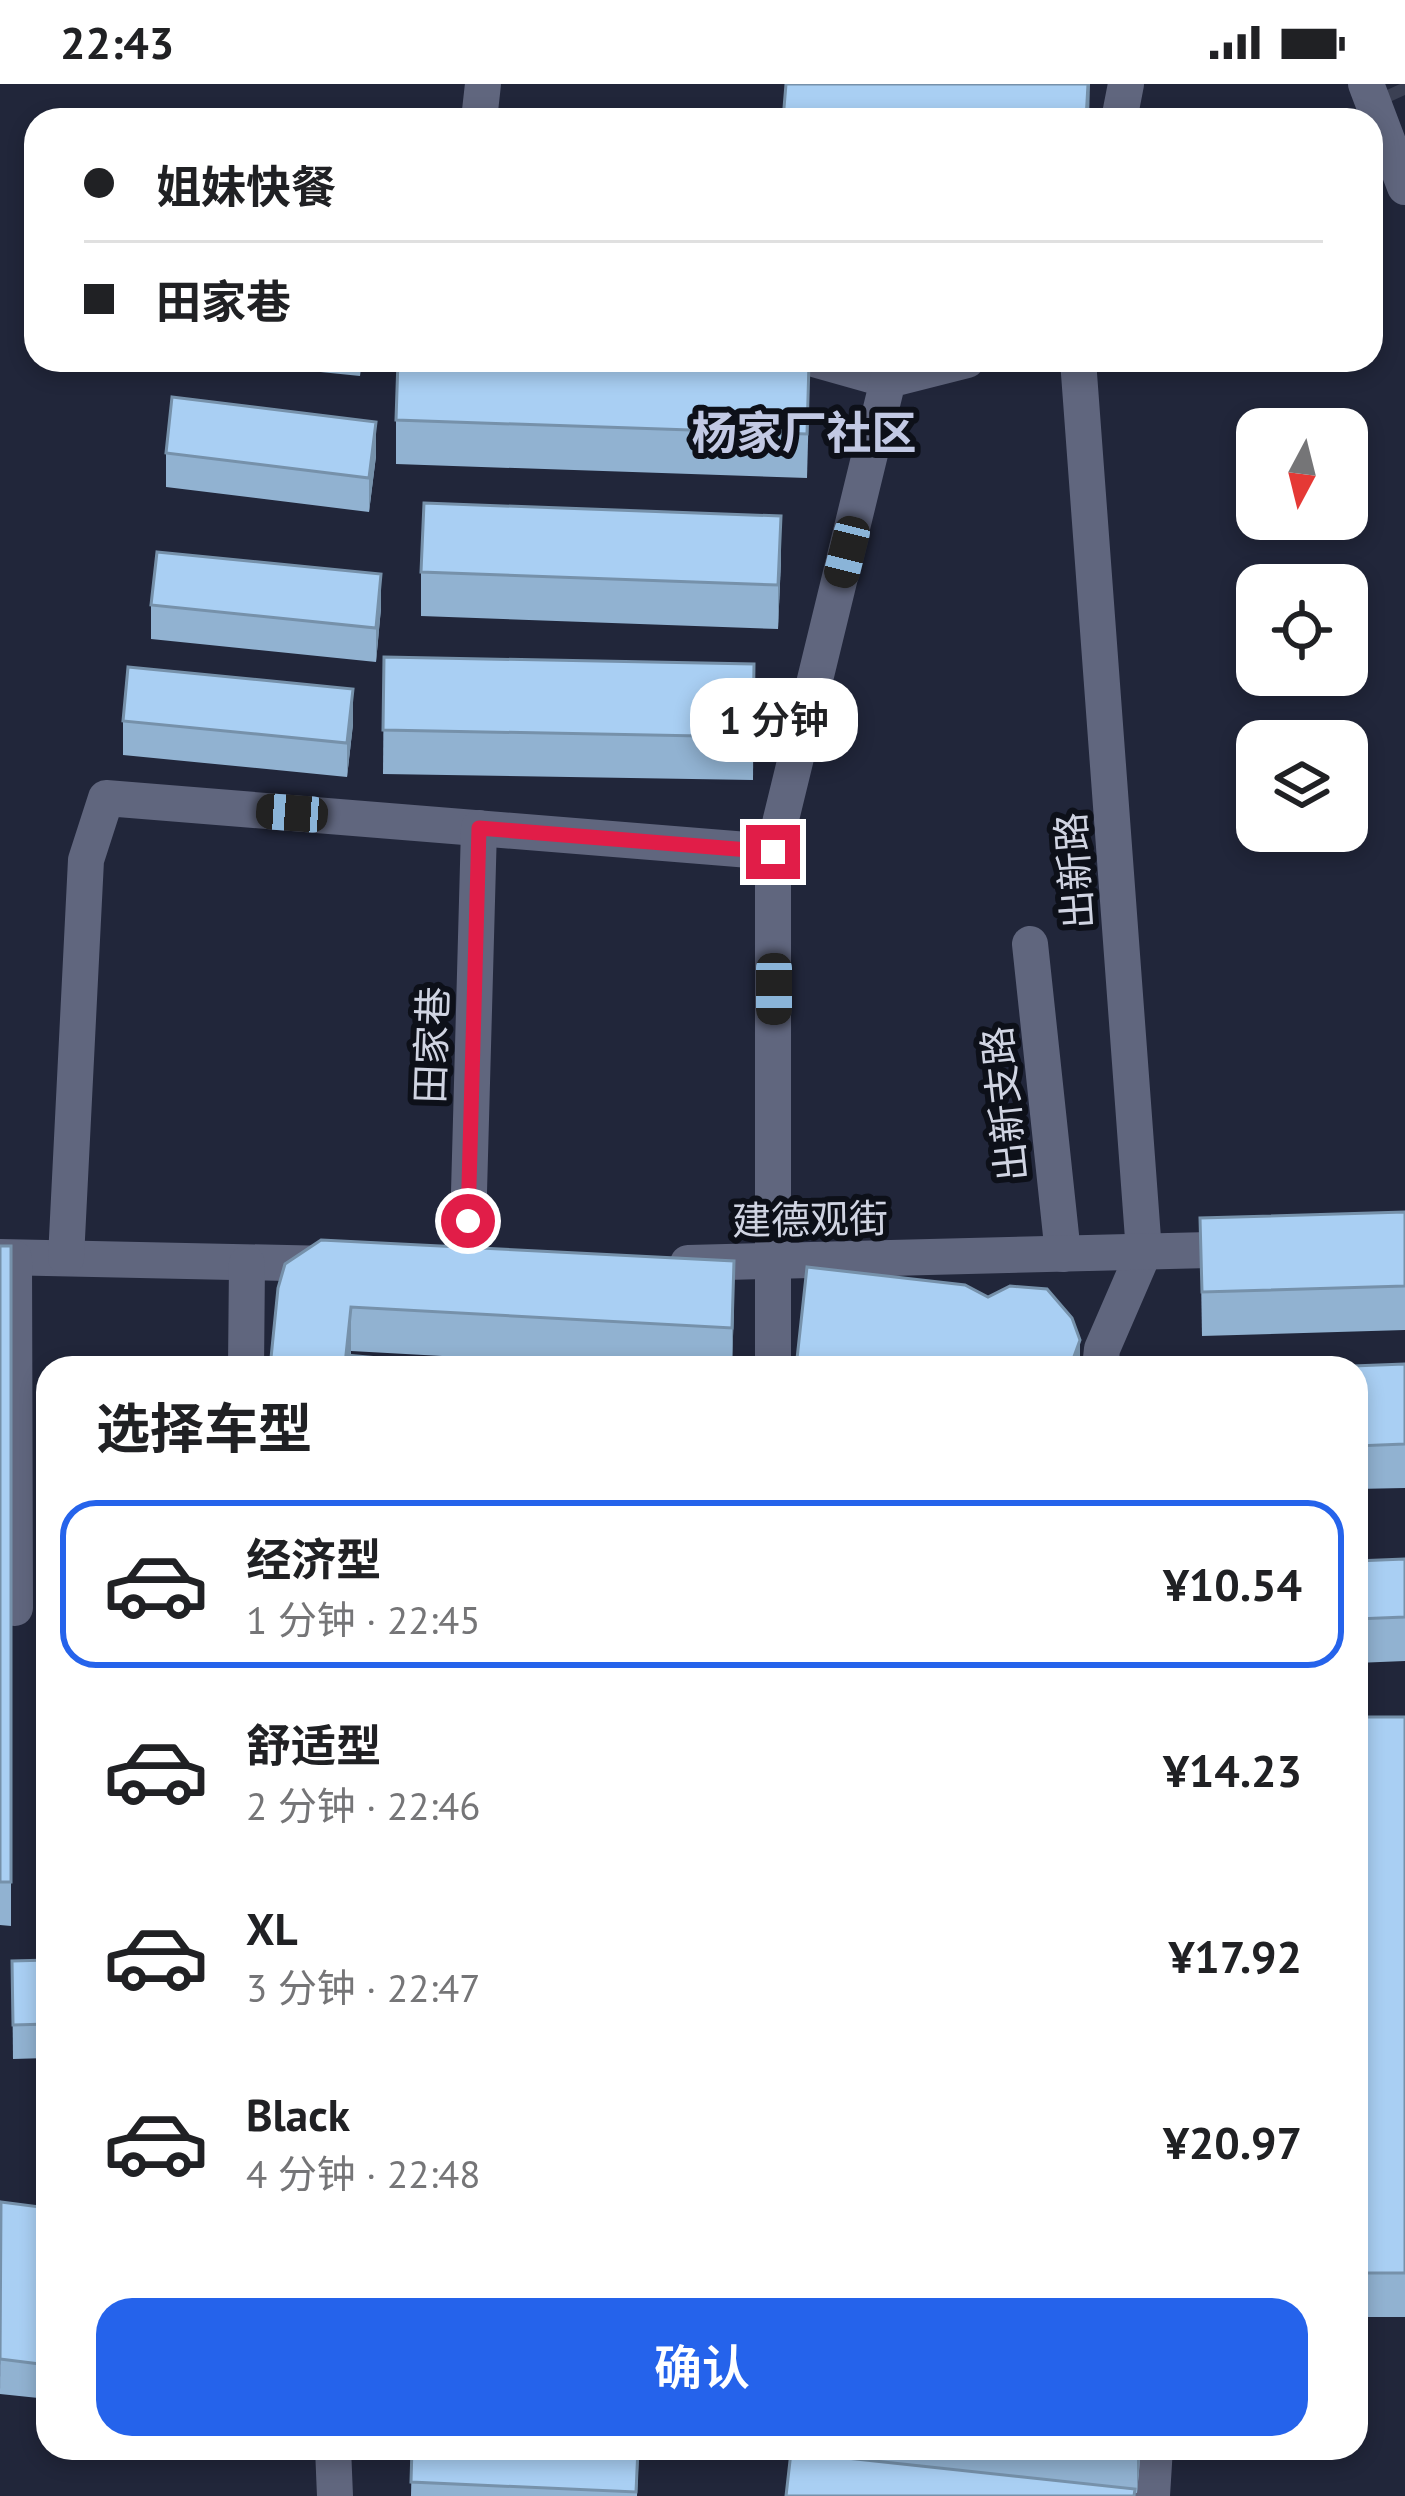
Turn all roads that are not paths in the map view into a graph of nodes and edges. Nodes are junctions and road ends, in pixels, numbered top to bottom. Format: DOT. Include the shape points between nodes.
graph roads {
  1 [pos="1383,129"];
  2 [pos="1405,187"];
  3 [pos="860,372"];
  4 [pos="920,372"];
  5 [pos="1079,372"];
  6 [pos="888,380"];
  7 [pos="479,828"];
  8 [pos="773,852"];
  9 [pos="1030,944"];
  10 [pos="1286,1248"];
  11 [pos="1144,1252"];
  12 [pos="1063,1254"];
  13 [pos="7,1257"];
  14 [pos="66,1258"];
  15 [pos="248,1263"];
  16 [pos="776,1263"];
  17 [pos="357,1264"];
  18 [pos="423,1264"];
  19 [pos="467,1264"];
  20 [pos="514,1264"];
  21 [pos="657,1264"];
  22 [pos="246,1356"];
  23 [pos="773,1356"];
  24 [pos="1101,1356"];
  25 [pos="15,1608"];
  26 [pos="333,2460"];
  27 [pos="1154,2460"];
  28 [pos="334,2496"];
  29 [pos="1152,2496"];
  1 -- 2 [label="street"];
  3 -- 6 [label="street"];
  4 -- 6 [label="street"];
  5 -- 11 [label="street, 出新路"];
  6 -- 8 [label="street"];
  7 -- 8 [label="street"];
  7 -- 14 [label="street" via="106,798 86,860"];
  7 -- 19 [label="street, 田家巷"];
  8 -- 16 [label="street"];
  9 -- 12 [label="street, 出新支路"];
  10 -- 11 [label="street, 建德观街"];
  11 -- 12 [label="street, 建德观街"];
  11 -- 24 [label="street, 出新路"];
  12 -- 16 [label="street, 建德观街"];
  13 -- 14 [label="street"];
  13 -- 25 [label="street"];
  14 -- 15 [label="street"];
  15 -- 17 [label="street"];
  15 -- 22 [label="street"];
  16 -- 21 [label="street, 建德观街"];
  16 -- 23 [label="street"];
  18 -- 19 [label="street"];
  19 -- 20 [label="street"];
  26 -- 28 [label="street"];
  27 -- 29 [label="street"];
}
